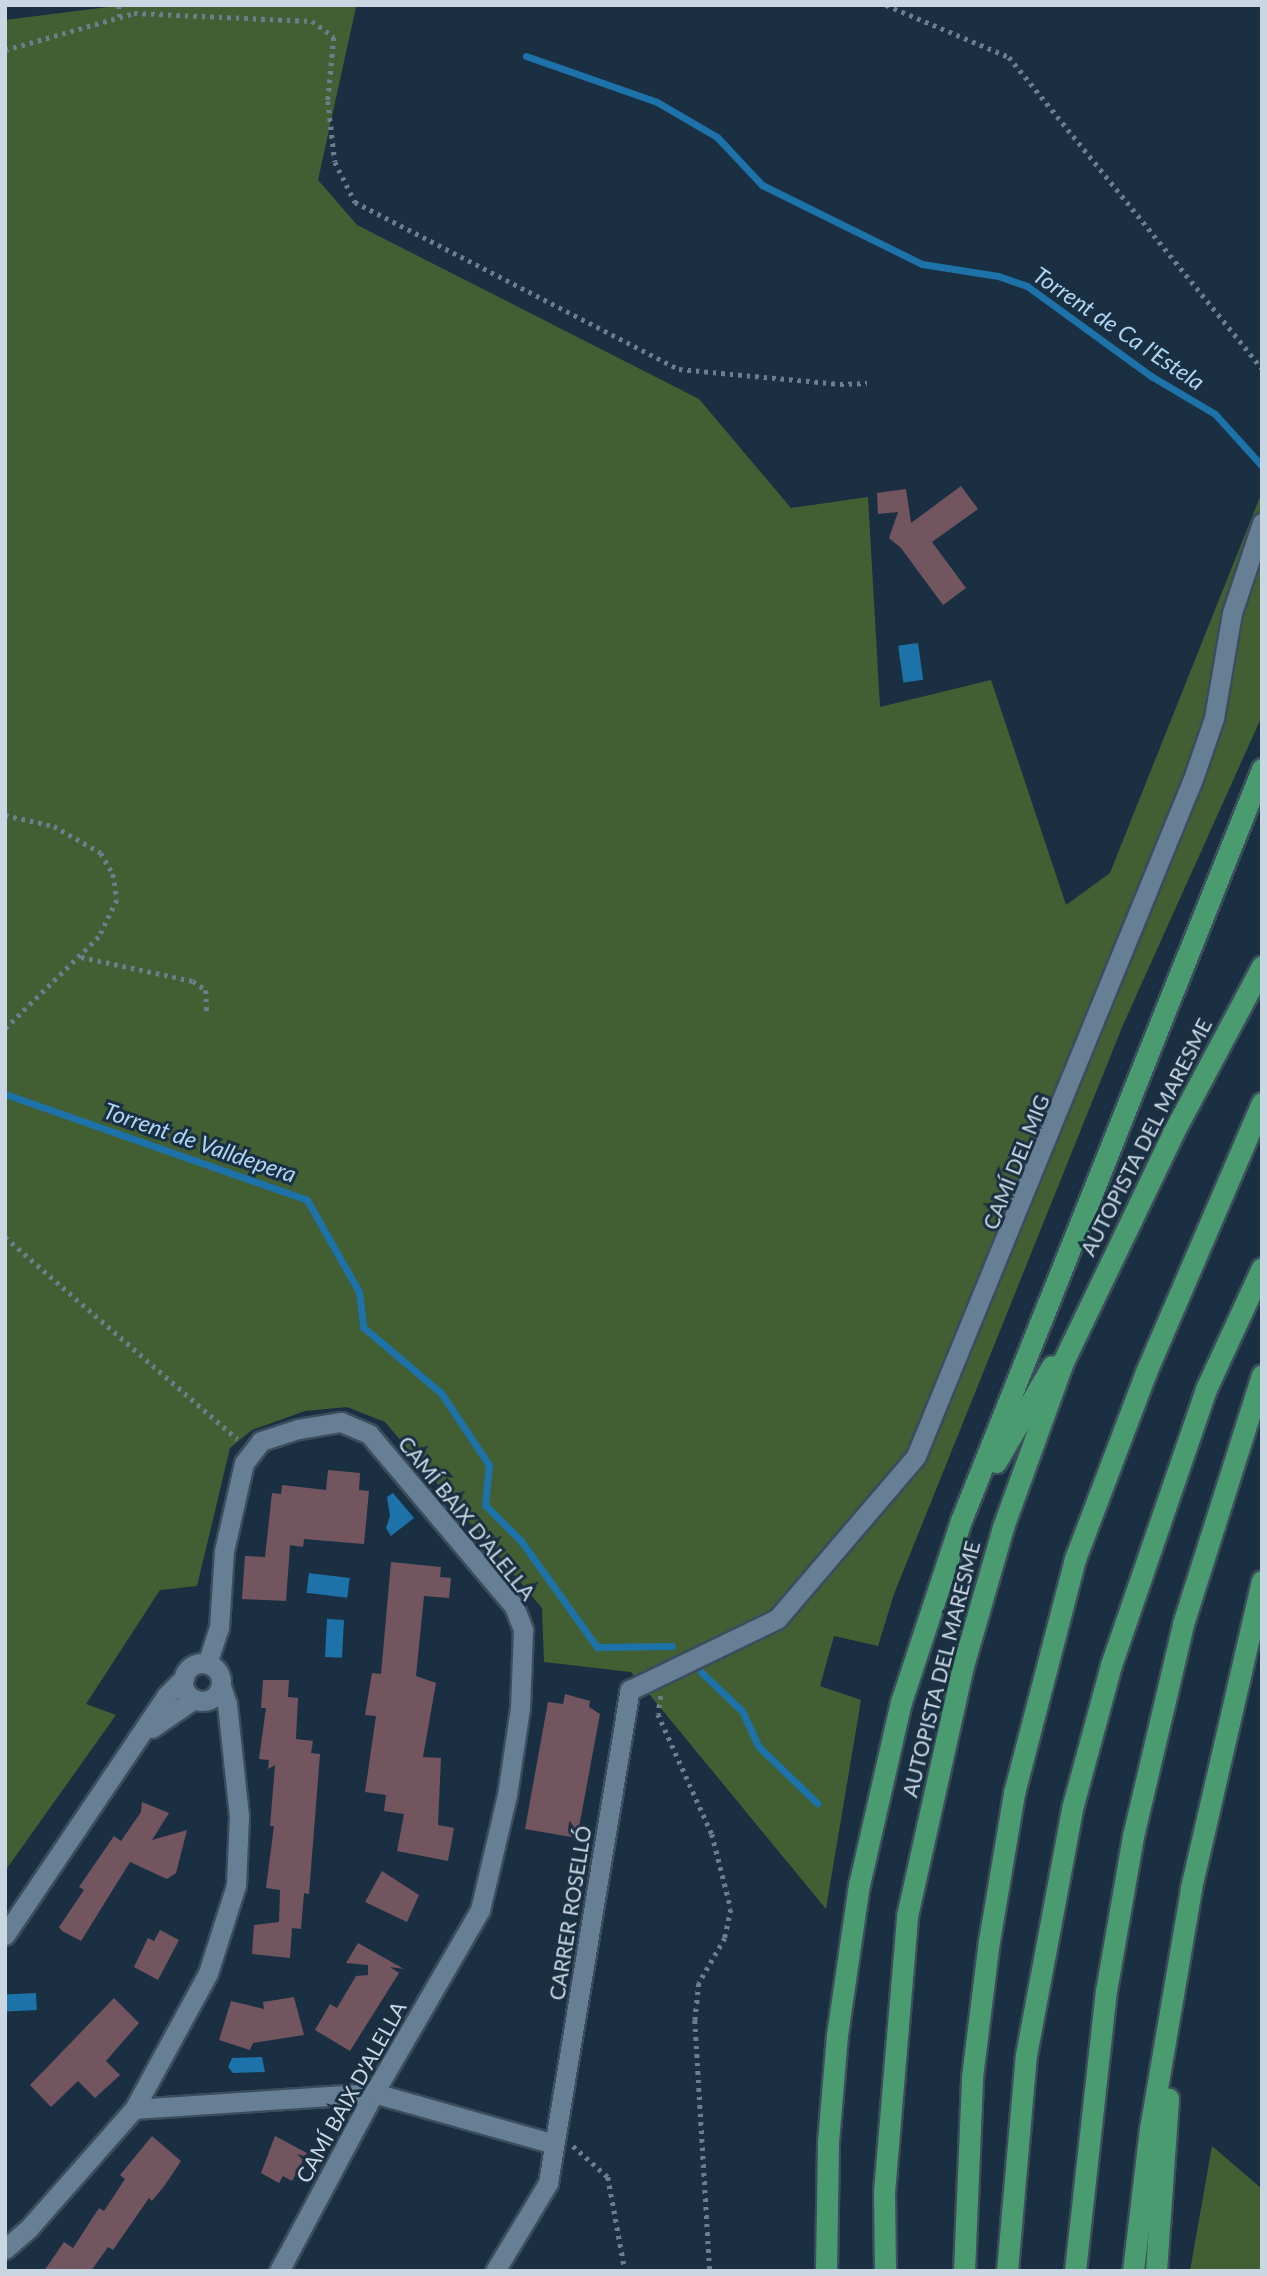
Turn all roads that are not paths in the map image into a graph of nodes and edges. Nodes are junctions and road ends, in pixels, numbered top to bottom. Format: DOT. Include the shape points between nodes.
graph roads {
  1 [pos="1262,523"];
  2 [pos="1262,769"];
  3 [pos="1262,966"];
  4 [pos="1262,1103"];
  5 [pos="1262,1268"];
  6 [pos="1091,1300"];
  7 [pos="1262,1375"];
  8 [pos="962,1518"];
  9 [pos="1262,1581"];
  10 [pos="207,1664"];
  11 [pos="185,1677"];
  12 [pos="220,1686"];
  13 [pos="630,1690"];
  14 [pos="199,1700"];
  15 [pos="143,1735"];
  16 [pos="231,1746"];
  17 [pos="5,1935"];
  18 [pos="1177,1963"];
  19 [pos="374,2093"];
  20 [pos="134,2109"];
  21 [pos="555,2138"];
  22 [pos="5,2249"];
  23 [pos="279,2271"];
  24 [pos="495,2271"];
  25 [pos="825,2271"];
  26 [pos="886,2271"];
  27 [pos="964,2271"];
  28 [pos="1007,2271"];
  29 [pos="1075,2271"];
  30 [pos="1133,2271"];
  31 [pos="1156,2271"];
  1 -- 13 [label="street, CAMÍ DEL MIG" via="1232,614 1214,718 1193,779 1111,990 916,1456 777,1619"];
  2 -- 8 [label="highway"];
  3 -- 6 [label="highway, AUTOPISTA DEL MARESME"];
  4 -- 27 [label="highway" via="1146,1372 1075,1559 1014,1793 972,2077"];
  5 -- 28 [label="highway" via="1206,1389 1111,1665 1073,1805 1026,2055"];
  6 -- 8 [label="highway"];
  6 -- 26 [label="highway, AUTOPISTA DEL MARESME" via="1063,1362 1003,1527 963,1666 907,1916 884,2192"];
  7 -- 29 [label="highway" via="1183,1624 1133,1836 1105,1991"];
  8 -- 25 [label="highway" via="901,1702 859,1885 837,2035 828,2142"];
  9 -- 18 [label="highway"];
  10 -- 11 [label="street" via="191,1668"];
  10 -- 12 [label="street" via="216,1670"];
  10 -- 19 [label="street, CAMÍ BAIX D'ALELLA" via="219,1628 224,1551 244,1463 261,1441 298,1429 341,1422 358,1426 514,1606 523,1630 520,1708 480,1910"];
  11 -- 14 [label="street" via="184,1687"];
  11 -- 15 [label="street" via="167,1695"];
  12 -- 14 [label="street" via="215,1696"];
  12 -- 16 [label="street" via="228,1704"];
  13 -- 21 [label="street, CARRER ROSELLÓ"];
  14 -- 15 [label="street"];
  14 -- 16 [label="street"];
  15 -- 17 [label="street"];
  16 -- 20 [label="street" via="239,1816 236,1885 208,1973"];
  18 -- 30 [label="highway"];
  18 -- 31 [label="highway"];
  19 -- 20 [label="street"];
  19 -- 21 [label="street"];
  19 -- 23 [label="street, CAMÍ BAIX D'ALELLA"];
  20 -- 22 [label="street"];
  21 -- 24 [label="street, CARRER ROSELLÓ" via="541,2200"];
}
